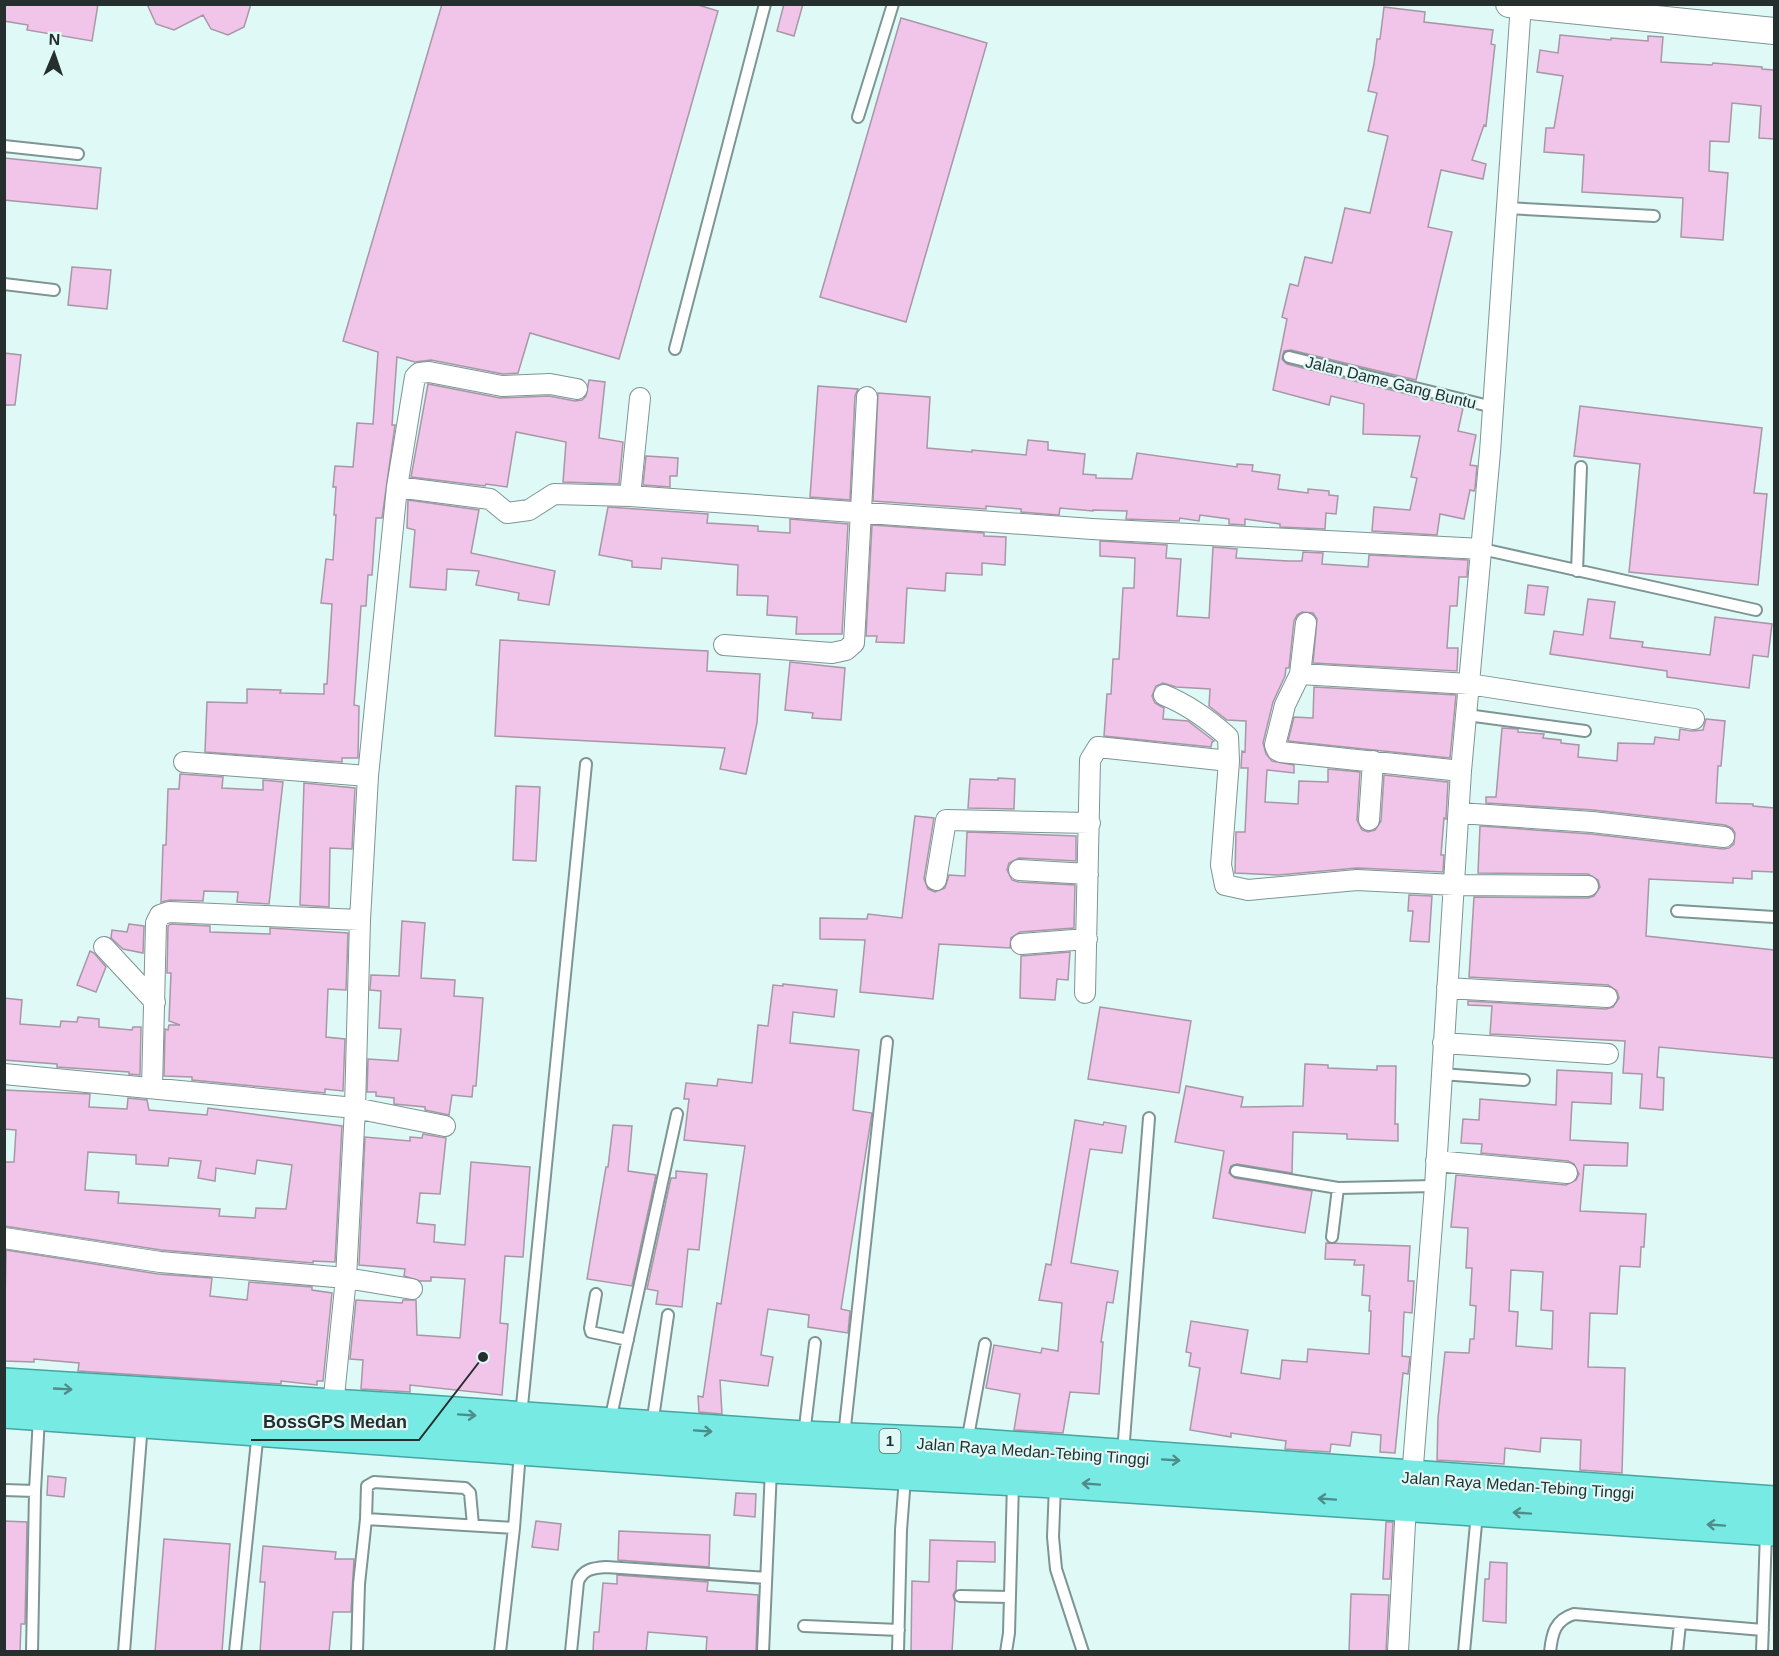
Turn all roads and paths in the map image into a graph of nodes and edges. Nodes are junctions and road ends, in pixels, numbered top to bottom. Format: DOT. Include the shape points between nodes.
graph roads {
  1 [pos="765,4"];
  2 [pos="893,4"];
  3 [pos="1517,5"];
  4 [pos="1774,31"];
  5 [pos="858,117"];
  6 [pos="4,146"];
  7 [pos="78,154"];
  8 [pos="1507,208"];
  9 [pos="1654,216"];
  10 [pos="4,284"];
  11 [pos="54,290"];
  12 [pos="675,349"];
  13 [pos="1289,357"];
  14 [pos="577,389"];
  15 [pos="867,397"];
  16 [pos="640,398"];
  17 [pos="1493,407"];
  18 [pos="1581,467"];
  19 [pos="397,487"];
  20 [pos="630,496"];
  21 [pos="862,511"];
  22 [pos="1482,549"];
  23 [pos="1576,571"];
  24 [pos="1756,610"];
  25 [pos="1306,623"];
  26 [pos="724,645"];
  27 [pos="1300,674"];
  28 [pos="1469,684"];
  29 [pos="1164,695"];
  30 [pos="1467,715"];
  31 [pos="1694,719"];
  32 [pos="1585,731"];
  33 [pos="1373,760"];
  34 [pos="1229,761"];
  35 [pos="184,762"];
  36 [pos="586,764"];
  37 [pos="1461,771"];
  38 [pos="368,776"];
  39 [pos="1459,813"];
  40 [pos="1369,820"];
  41 [pos="1090,823"];
  42 [pos="1724,837"];
  43 [pos="1019,870"];
  44 [pos="1088,874"];
  45 [pos="936,880"];
  46 [pos="1455,885"];
  47 [pos="1588,886"];
  48 [pos="1677,911"];
  49 [pos="1774,917"];
  50 [pos="360,920"];
  51 [pos="1086,939"];
  52 [pos="1021,944"];
  53 [pos="104,947"];
  54 [pos="1447,988"];
  55 [pos="1085,993"];
  56 [pos="1607,997"];
  57 [pos="155,1002"];
  58 [pos="887,1042"];
  59 [pos="1443,1042"];
  60 [pos="1608,1054"];
  61 [pos="4,1074"];
  62 [pos="1441,1074"];
  63 [pos="1524,1080"];
  64 [pos="152,1088"];
  65 [pos="355,1108"];
  66 [pos="677,1114"];
  67 [pos="1149,1118"];
  68 [pos="445,1126"];
  69 [pos="1436,1161"];
  70 [pos="1236,1171"];
  71 [pos="1567,1173"];
  72 [pos="1435,1186"];
  73 [pos="1338,1188"];
  74 [pos="1332,1237"];
  75 [pos="4,1238"];
  76 [pos="346,1278"];
  77 [pos="412,1289"];
  78 [pos="596,1294"];
  79 [pos="668,1315"];
  80 [pos="628,1340"];
  81 [pos="815,1343"];
  82 [pos="985,1344"];
  83 [pos="4,1385"];
  84 [pos="333,1406"];
  85 [pos="4,1411"];
  86 [pos="39,1413"];
  87 [pos="142,1420"];
  88 [pos="609,1425"];
  89 [pos="258,1428"];
  90 [pos="652,1428"];
  91 [pos="521,1433"];
  92 [pos="803,1438"];
  93 [pos="844,1439"];
  94 [pos="966,1445"];
  95 [pos="1123,1456"];
  96 [pos="771,1466"];
  97 [pos="905,1474"];
  98 [pos="1013,1479"];
  99 [pos="1055,1481"];
  100 [pos="4,1490"];
  101 [pos="35,1491"];
  102 [pos="1409,1491"];
  103 [pos="1477,1510"];
  104 [pos="366,1519"];
  105 [pos="1772,1520"];
  106 [pos="473,1525"];
  107 [pos="514,1528"];
  108 [pos="766,1578"];
  109 [pos="960,1596"];
  110 [pos="1009,1597"];
  111 [pos="1680,1623"];
  112 [pos="804,1626"];
  113 [pos="899,1630"];
  114 [pos="1763,1630"];
  115 [pos="32,1652"];
  116 [pos="124,1652"];
  117 [pos="235,1652"];
  118 [pos="357,1652"];
  119 [pos="500,1652"];
  120 [pos="571,1652"];
  121 [pos="763,1652"];
  122 [pos="898,1652"];
  123 [pos="1006,1652"];
  124 [pos="1083,1652"];
  125 [pos="1398,1652"];
  126 [pos="1464,1652"];
  127 [pos="1550,1652"];
  128 [pos="1677,1652"];
  129 [pos="1761,1652"];
  1 -- 12 [label="lane"];
  2 -- 5 [label="lane"];
  3 -- 4 [label="street"];
  3 -- 8 [label="street"];
  6 -- 7 [label="lane"];
  8 -- 9 [label="lane"];
  8 -- 17 [label="street"];
  10 -- 11 [label="lane"];
  13 -- 17 [label="lane, Jalan Dame Gang Buntu"];
  14 -- 19 [label="street" via="549,384 502,386 429,372 416,374"];
  15 -- 21 [label="street"];
  16 -- 20 [label="street"];
  17 -- 22 [label="street"];
  18 -- 23 [label="lane"];
  19 -- 20 [label="street" via="490,500 507,513 529,510 554,494"];
  19 -- 38 [label="street"];
  20 -- 21 [label="street"];
  21 -- 22 [label="street" via="1104,529"];
  21 -- 26 [label="street" via="855,637 851,648 832,653"];
  22 -- 23 [label="lane"];
  22 -- 28 [label="street"];
  23 -- 24 [label="lane"];
  25 -- 27 [label="street"];
  27 -- 28 [label="street"];
  27 -- 33 [label="street" via="1285,705 1277,750"];
  28 -- 30 [label="street"];
  28 -- 31 [label="street"];
  29 -- 34 [label="street" via="1207,717 1228,737"];
  30 -- 32 [label="lane"];
  30 -- 37 [label="street"];
  33 -- 37 [label="street"];
  33 -- 40 [label="street"];
  34 -- 41 [label="street" via="1098,747 1090,760"];
  34 -- 46 [label="street" via="1221,865 1225,885 1248,890 1357,880"];
  35 -- 38 [label="street"];
  36 -- 91 [label="lane"];
  37 -- 39 [label="street"];
  38 -- 50 [label="street"];
  39 -- 42 [label="street" via="1592,822"];
  39 -- 46 [label="street"];
  41 -- 44 [label="street"];
  41 -- 45 [label="street" via="946,820"];
  43 -- 44 [label="street"];
  44 -- 51 [label="street"];
  46 -- 47 [label="street"];
  46 -- 54 [label="street"];
  48 -- 49 [label="lane"];
  50 -- 57 [label="street" via="164,913 156,923"];
  50 -- 65 [label="street"];
  51 -- 52 [label="street"];
  51 -- 55 [label="street"];
  53 -- 57 [label="street"];
  54 -- 56 [label="street"];
  54 -- 59 [label="street"];
  57 -- 64 [label="street"];
  58 -- 93 [label="lane"];
  59 -- 60 [label="street"];
  59 -- 62 [label="street"];
  61 -- 64 [label="street"];
  62 -- 63 [label="lane"];
  62 -- 69 [label="street"];
  64 -- 65 [label="street"];
  65 -- 68 [label="street"];
  65 -- 76 [label="street"];
  66 -- 80 [label="lane"];
  67 -- 95 [label="lane"];
  69 -- 71 [label="street"];
  69 -- 72 [label="street"];
  70 -- 73 [label="lane"];
  72 -- 73 [label="lane"];
  72 -- 102 [label="street"];
  73 -- 74 [label="lane"];
  75 -- 76 [label="street" via="160,1262"];
  76 -- 77 [label="street"];
  76 -- 84 [label="street"];
  78 -- 80 [label="lane" via="591,1332"];
  79 -- 90 [label="lane"];
  80 -- 88 [label="lane"];
  81 -- 92 [label="lane"];
  82 -- 94 [label="lane"];
  83 -- 84 [label="highway, Jalan Raya Medan-Tebing Tinggi / 1, one-way"];
  84 -- 91 [label="highway, Jalan Raya Medan-Tebing Tinggi / 1, one-way"];
  85 -- 86 [label="highway, Jalan Raya Medan-Tebing Tinggi / 1"];
  86 -- 87 [label="highway, Jalan Raya Medan-Tebing Tinggi / 1"];
  86 -- 101 [label="lane"];
  87 -- 89 [label="highway, Jalan Raya Medan-Tebing Tinggi / 1"];
  87 -- 116 [label="lane"];
  88 -- 90 [label="highway, Jalan Raya Medan-Tebing Tinggi / 1"];
  88 -- 91 [label="highway, Jalan Raya Medan-Tebing Tinggi / 1"];
  89 -- 91 [label="highway, Jalan Raya Medan-Tebing Tinggi / 1"];
  89 -- 117 [label="lane"];
  90 -- 92 [label="highway, Jalan Raya Medan-Tebing Tinggi / 1, one-way"];
  91 -- 96 [label="highway, Jalan Raya Medan-Tebing Tinggi / 1"];
  91 -- 107 [label="lane"];
  92 -- 93 [label="highway, Jalan Raya Medan-Tebing Tinggi / 1"];
  93 -- 94 [label="highway, Jalan Raya Medan-Tebing Tinggi / 1"];
  94 -- 95 [label="highway, Jalan Raya Medan-Tebing Tinggi / 1"];
  95 -- 102 [label="highway, Jalan Raya Medan-Tebing Tinggi / 1, one-way"];
  96 -- 97 [label="highway, Jalan Raya Medan-Tebing Tinggi / 1"];
  96 -- 108 [label="lane"];
  97 -- 98 [label="highway, Jalan Raya Medan-Tebing Tinggi / 1"];
  97 -- 113 [label="lane"];
  98 -- 99 [label="highway, Jalan Raya Medan-Tebing Tinggi / 1"];
  98 -- 110 [label="lane"];
  102 -- 99 [label="highway, Jalan Raya Medan-Tebing Tinggi / 1, one-way"];
  99 -- 124 [label="lane" via="1056,1569"];
  100 -- 101 [label="lane"];
  101 -- 115 [label="lane"];
  102 -- 103 [label="highway, Jalan Raya Medan-Tebing Tinggi / 1"];
  102 -- 105 [label="highway, Jalan Raya Medan-Tebing Tinggi / 1" via="1633,1492"];
  102 -- 125 [label="street"];
  105 -- 103 [label="highway, Jalan Raya Medan-Tebing Tinggi / 1, one-way"];
  103 -- 126 [label="lane"];
  104 -- 106 [label="lane"];
  104 -- 106 [label="lane" via="367,1486 374,1482 465,1488 470,1493"];
  104 -- 118 [label="lane"];
  105 -- 114 [label="lane"];
  106 -- 107 [label="lane"];
  107 -- 119 [label="lane"];
  108 -- 120 [label="lane" via="606,1567 588,1570 578,1582"];
  108 -- 121 [label="lane"];
  109 -- 110 [label="lane"];
  110 -- 123 [label="lane"];
  111 -- 114 [label="lane"];
  111 -- 127 [label="lane" via="1574,1614 1555,1627"];
  111 -- 128 [label="lane"];
  112 -- 113 [label="lane"];
  113 -- 122 [label="lane"];
  114 -- 129 [label="lane"];
}
